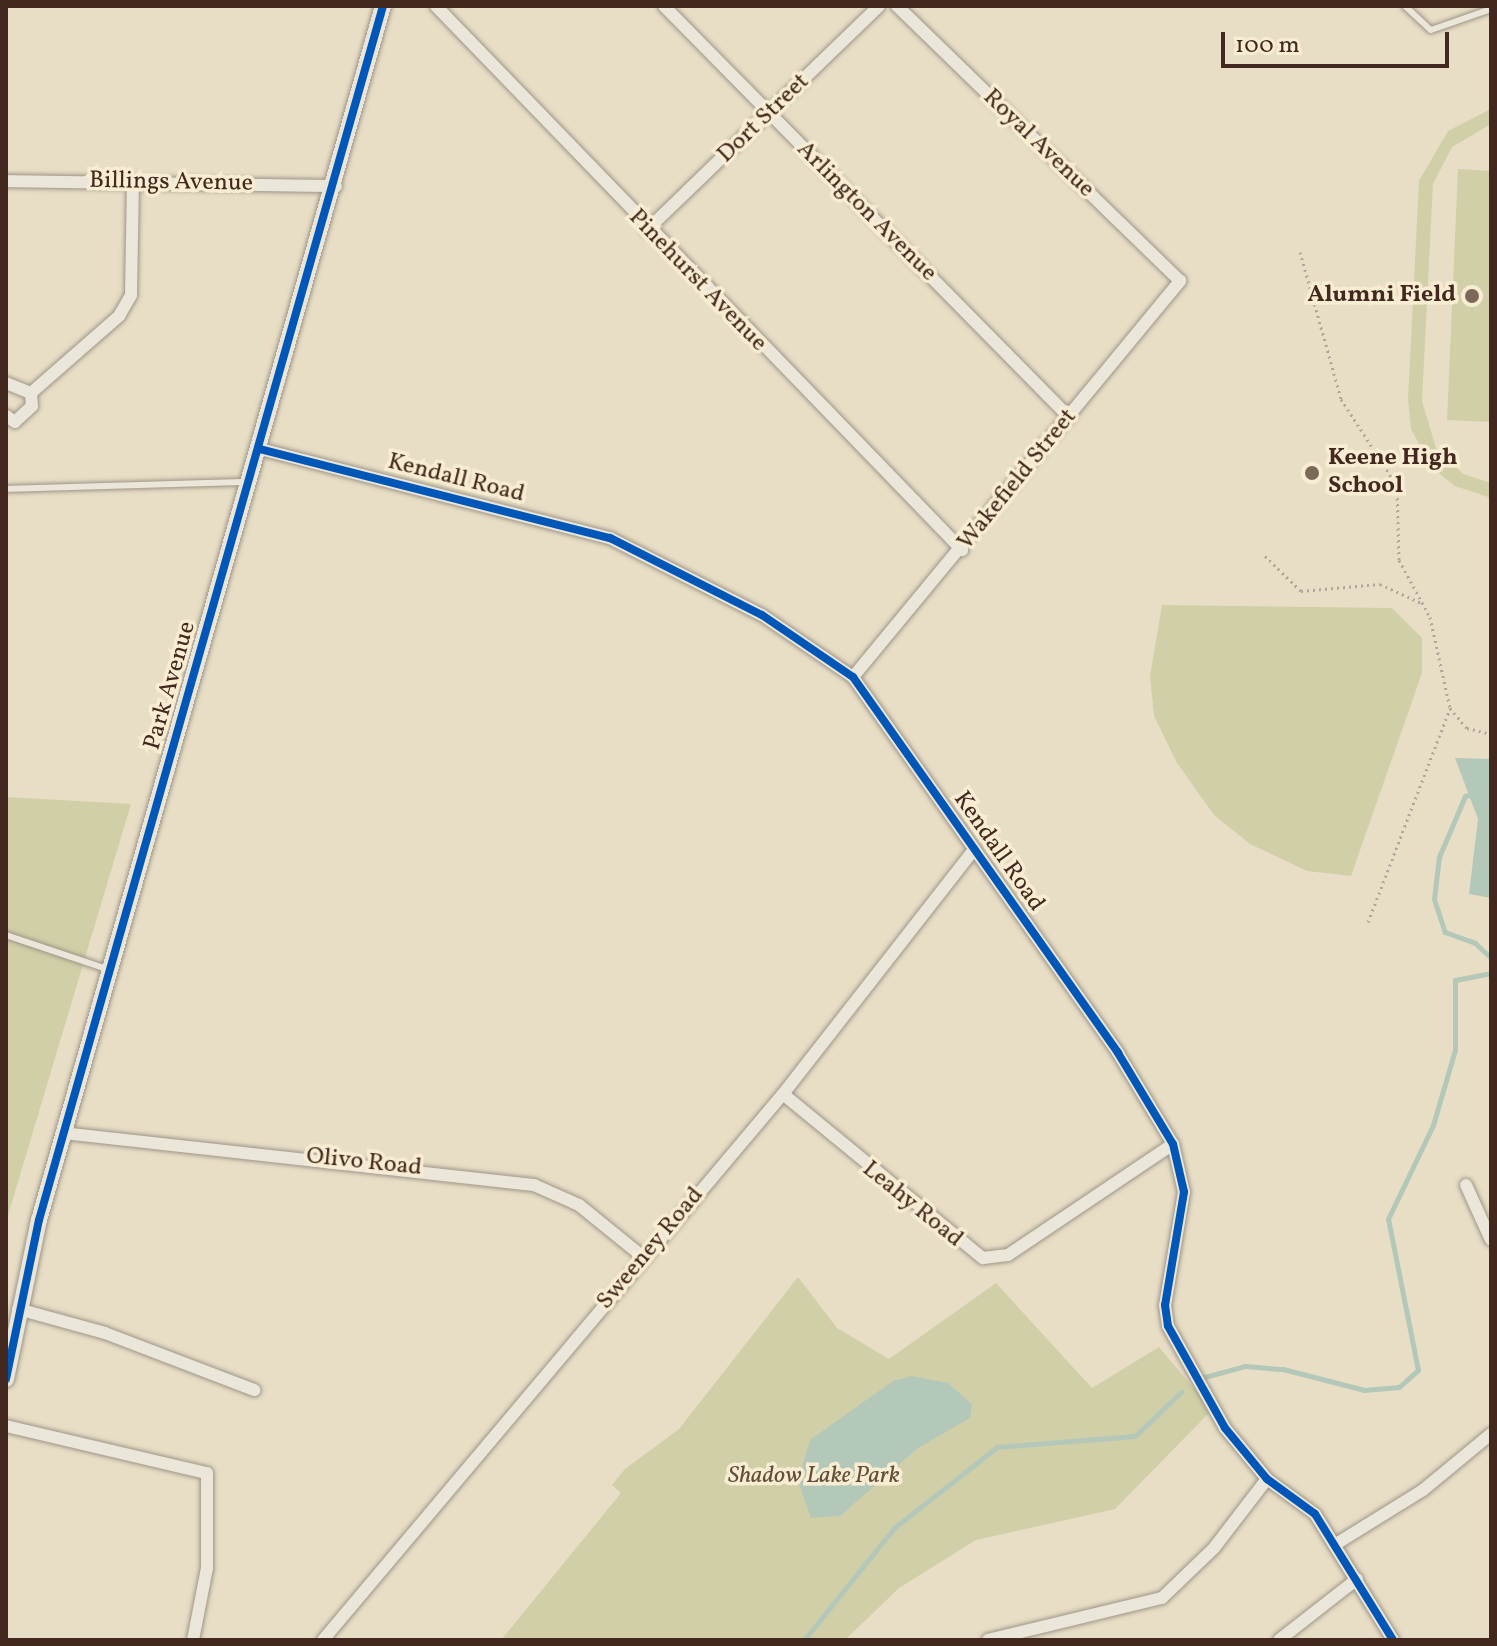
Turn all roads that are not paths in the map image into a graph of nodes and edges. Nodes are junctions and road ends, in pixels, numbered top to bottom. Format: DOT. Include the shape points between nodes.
graph roads {
  1 [pos="383,6"];
  2 [pos="436,6"];
  3 [pos="664,6"];
  4 [pos="879,6"];
  5 [pos="897,6"];
  6 [pos="1405,6"];
  7 [pos="1491,9"];
  8 [pos="770,114"];
  9 [pos="6,181"];
  10 [pos="133,182"];
  11 [pos="336,186"];
  12 [pos="647,230"];
  13 [pos="1180,281"];
  14 [pos="6,383"];
  15 [pos="31,393"];
  16 [pos="6,416"];
  17 [pos="1069,417"];
  18 [pos="260,449"];
  19 [pos="251,482"];
  20 [pos="6,489"];
  21 [pos="962,550"];
  22 [pos="853,677"];
  23 [pos="972,852"];
  24 [pos="6,935"];
  25 [pos="110,971"];
  26 [pos="783,1094"];
  27 [pos="63,1133"];
  28 [pos="1173,1144"];
  29 [pos="1466,1185"];
  30 [pos="1491,1240"];
  31 [pos="643,1257"];
  32 [pos="18,1309"];
  33 [pos="6,1379"];
  34 [pos="254,1390"];
  35 [pos="6,1426"];
  36 [pos="1491,1434"];
  37 [pos="1267,1479"];
  38 [pos="1336,1544"];
  39 [pos="1357,1579"];
  40 [pos="193,1640"];
  41 [pos="323,1640"];
  42 [pos="988,1640"];
  43 [pos="1279,1640"];
  44 [pos="1393,1640"];
  1 -- 11 [label="street, Park Avenue"];
  2 -- 12 [label="street, Pinehurst Avenue"];
  3 -- 8 [label="street, Arlington Avenue"];
  4 -- 8 [label="street, Dort Street"];
  5 -- 13 [label="street, Royal Avenue"];
  6 -- 7 [label="lane" via="1431,30"];
  8 -- 12 [label="street, Dort Street"];
  8 -- 17 [label="street, Arlington Avenue"];
  9 -- 10 [label="street, Billings Avenue"];
  10 -- 11 [label="street, Billings Avenue"];
  10 -- 15 [label="street" via="131,295 119,316"];
  11 -- 18 [label="street, Park Avenue"];
  12 -- 21 [label="street, Pinehurst Avenue"];
  13 -- 17 [label="street, Wakefield Street"];
  14 -- 15 [label="street"];
  15 -- 16 [label="street" via="28,415 15,422"];
  17 -- 21 [label="street, Wakefield Street"];
  18 -- 19 [label="street, Park Avenue"];
  18 -- 22 [label="street, Kendall Road" via="610,538 762,615"];
  19 -- 20 [label="lane"];
  19 -- 25 [label="street, Park Avenue"];
  21 -- 22 [label="street, Wakefield Street"];
  22 -- 23 [label="street, Kendall Road"];
  23 -- 26 [label="street, Sweeney Road"];
  23 -- 28 [label="street, Kendall Road" via="1118,1053"];
  24 -- 25 [label="lane"];
  25 -- 27 [label="street, Park Avenue"];
  26 -- 28 [label="street, Leahy Road" via="983,1258 1008,1255"];
  26 -- 31 [label="street, Sweeney Road"];
  27 -- 31 [label="street, Olivo Road" via="534,1185 579,1205"];
  27 -- 32 [label="street, Park Avenue"];
  28 -- 37 [label="street, Kendall Road" via="1184,1192 1165,1305 1168,1326 1225,1428"];
  29 -- 30 [label="street"];
  31 -- 41 [label="street, Sweeney Road" via="395,1562"];
  32 -- 33 [label="street, Park Avenue"];
  32 -- 34 [label="street"];
  35 -- 40 [label="street" via="207,1473 207,1568"];
  36 -- 38 [label="street" via="1423,1490"];
  37 -- 38 [label="street, Kendall Road" via="1297,1497"];
  37 -- 42 [label="street" via="1214,1548 1162,1598"];
  38 -- 39 [label="street, Kendall Road"];
  39 -- 43 [label="street"];
  39 -- 44 [label="street, Kendall Road"];
}
